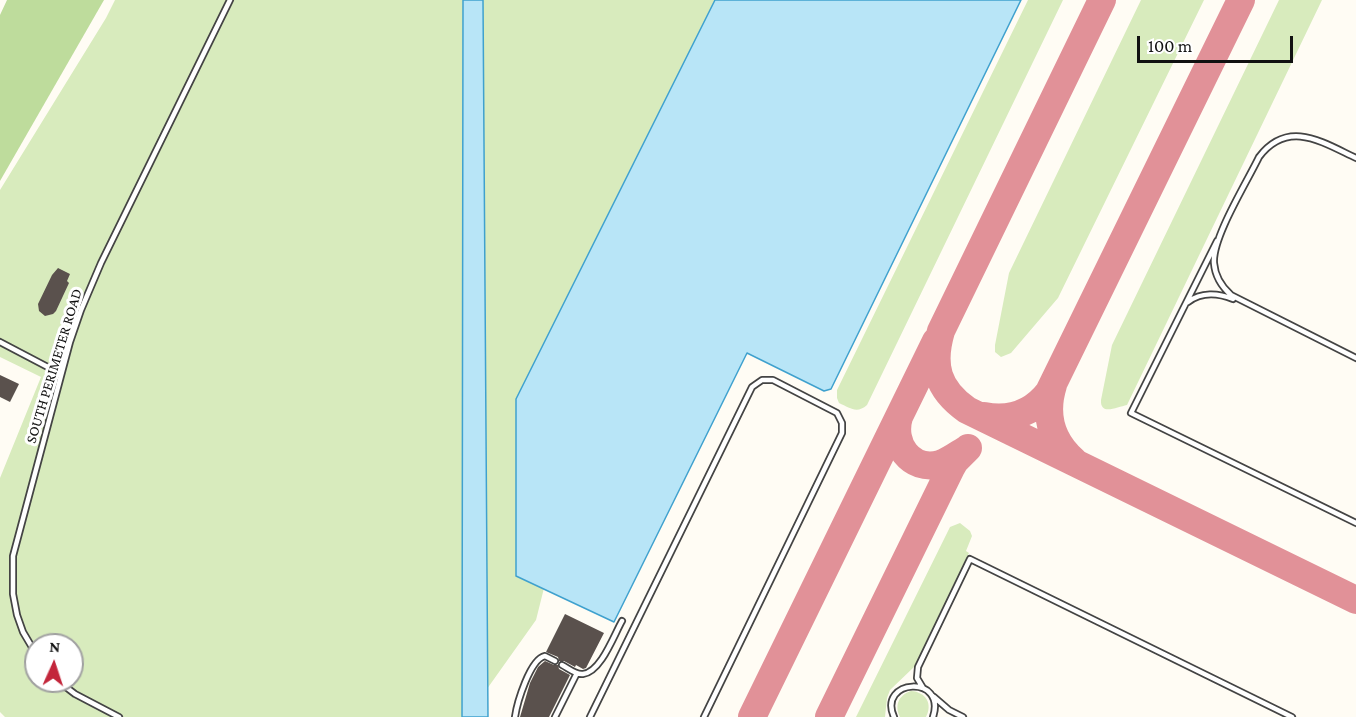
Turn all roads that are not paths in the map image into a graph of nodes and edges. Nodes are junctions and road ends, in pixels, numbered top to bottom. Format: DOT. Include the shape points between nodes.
graph roads {
  1 [pos="230,0"];
  2 [pos="1356,158"];
  3 [pos="1217,241"];
  4 [pos="1241,301"];
  5 [pos="1184,306"];
  6 [pos="0,342"];
  7 [pos="1356,358"];
  8 [pos="61,374"];
  9 [pos="1356,523"];
  10 [pos="622,621"];
  11 [pos="24,634"];
  12 [pos="555,662"];
  13 [pos="562,665"];
  14 [pos="577,673"];
  15 [pos="925,689"];
  16 [pos="74,693"];
  17 [pos="119,717"];
  18 [pos="515,717"];
  19 [pos="555,717"];
  20 [pos="591,717"];
  21 [pos="704,717"];
  22 [pos="894,717"];
  23 [pos="933,717"];
  24 [pos="963,717"];
  25 [pos="1292,717"];
  1 -- 8 [label="lane, SOUTH PERIMETER ROAD" via="101,263"];
  2 -- 3 [label="lane" via="1306,136 1276,141 1259,157"];
  3 -- 4 [label="lane" via="1215,272 1223,288"];
  3 -- 5 [label="lane"];
  4 -- 5 [label="lane" via="1204,294"];
  4 -- 7 [label="lane"];
  5 -- 9 [label="lane" via="1131,413"];
  6 -- 8 [label="lane"];
  8 -- 11 [label="lane, SOUTH PERIMETER ROAD" via="13,556 13,594"];
  10 -- 14 [label="lane" via="597,667 588,673"];
  12 -- 18 [label="lane" via="542,656 536,660"];
  13 -- 14 [label="lane"];
  14 -- 19 [label="lane"];
  15 -- 22 [label="lane" via="909,686 897,692 891,705"];
  15 -- 23 [label="lane" via="935,704"];
  15 -- 24 [label="lane"];
  15 -- 25 [label="lane" via="917,678 918,667 970,559"];
  16 -- 17 [label="lane"];
  20 -- 21 [label="lane" via="752,387 762,380 773,380 837,413 842,433"];
}
